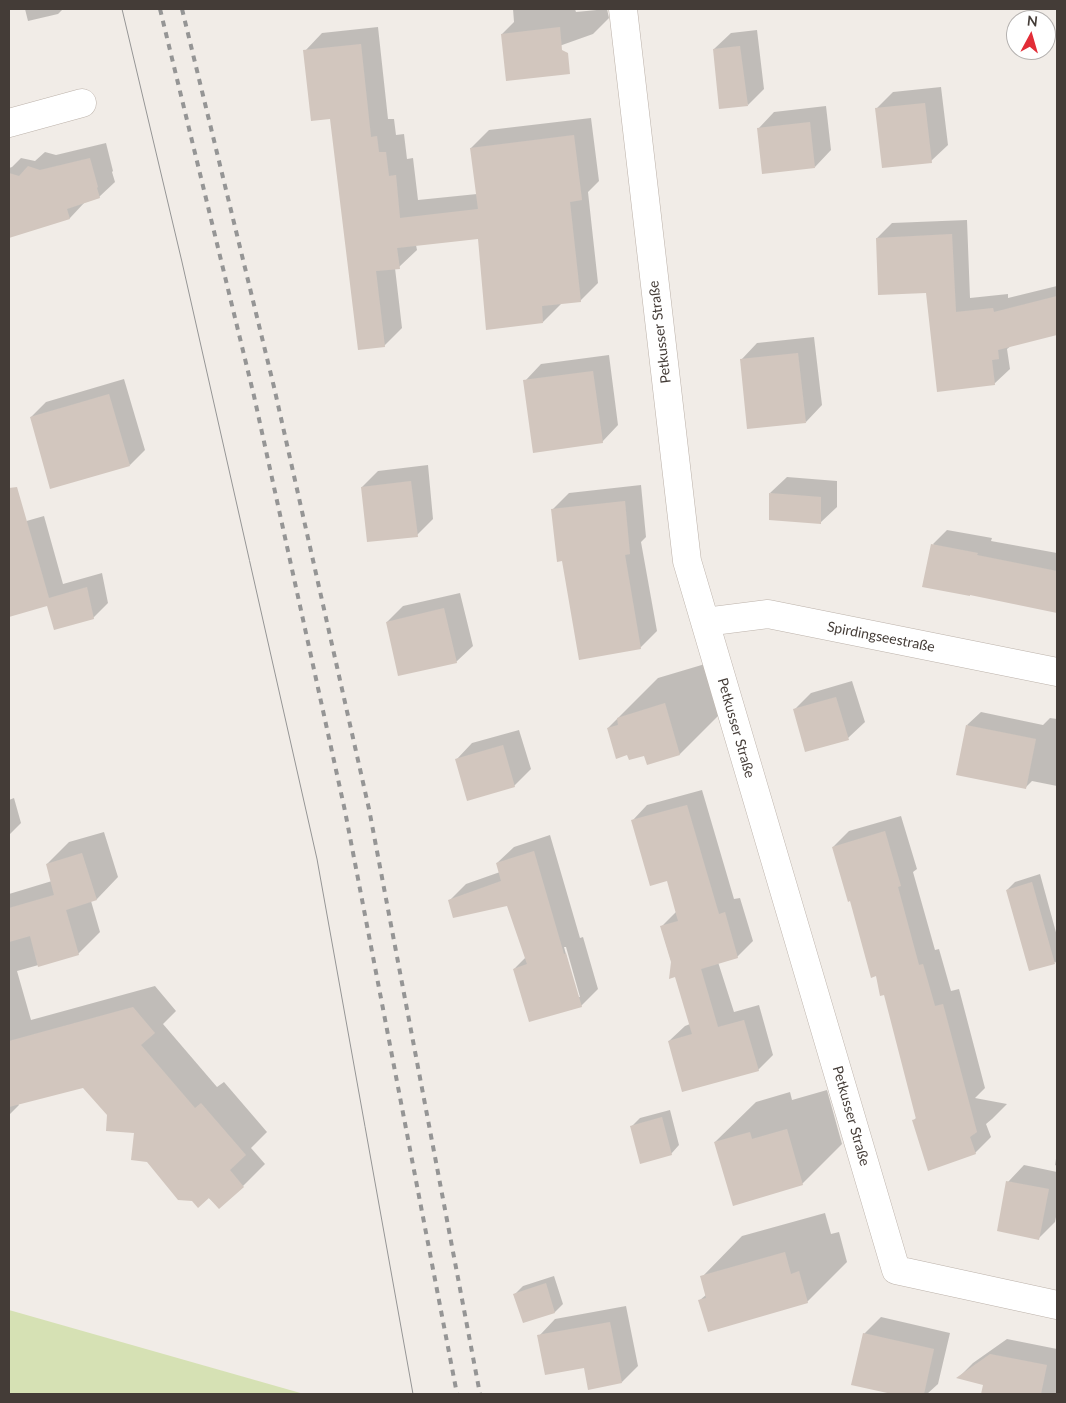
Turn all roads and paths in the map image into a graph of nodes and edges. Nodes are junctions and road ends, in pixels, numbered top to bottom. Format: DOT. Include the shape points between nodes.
graph roads {
  1 [pos="623,9"];
  2 [pos="82,103"];
  3 [pos="9,124"];
  4 [pos="705,622"];
  5 [pos="1057,672"];
  6 [pos="1057,1305"];
  1 -- 4 [label="street, Petkusser Straße" via="687,561"];
  2 -- 3 [label="street"];
  4 -- 5 [label="street, Spirdingseestraße" via="768,614"];
  4 -- 6 [label="street, Petkusser Straße" via="896,1270"];
}
